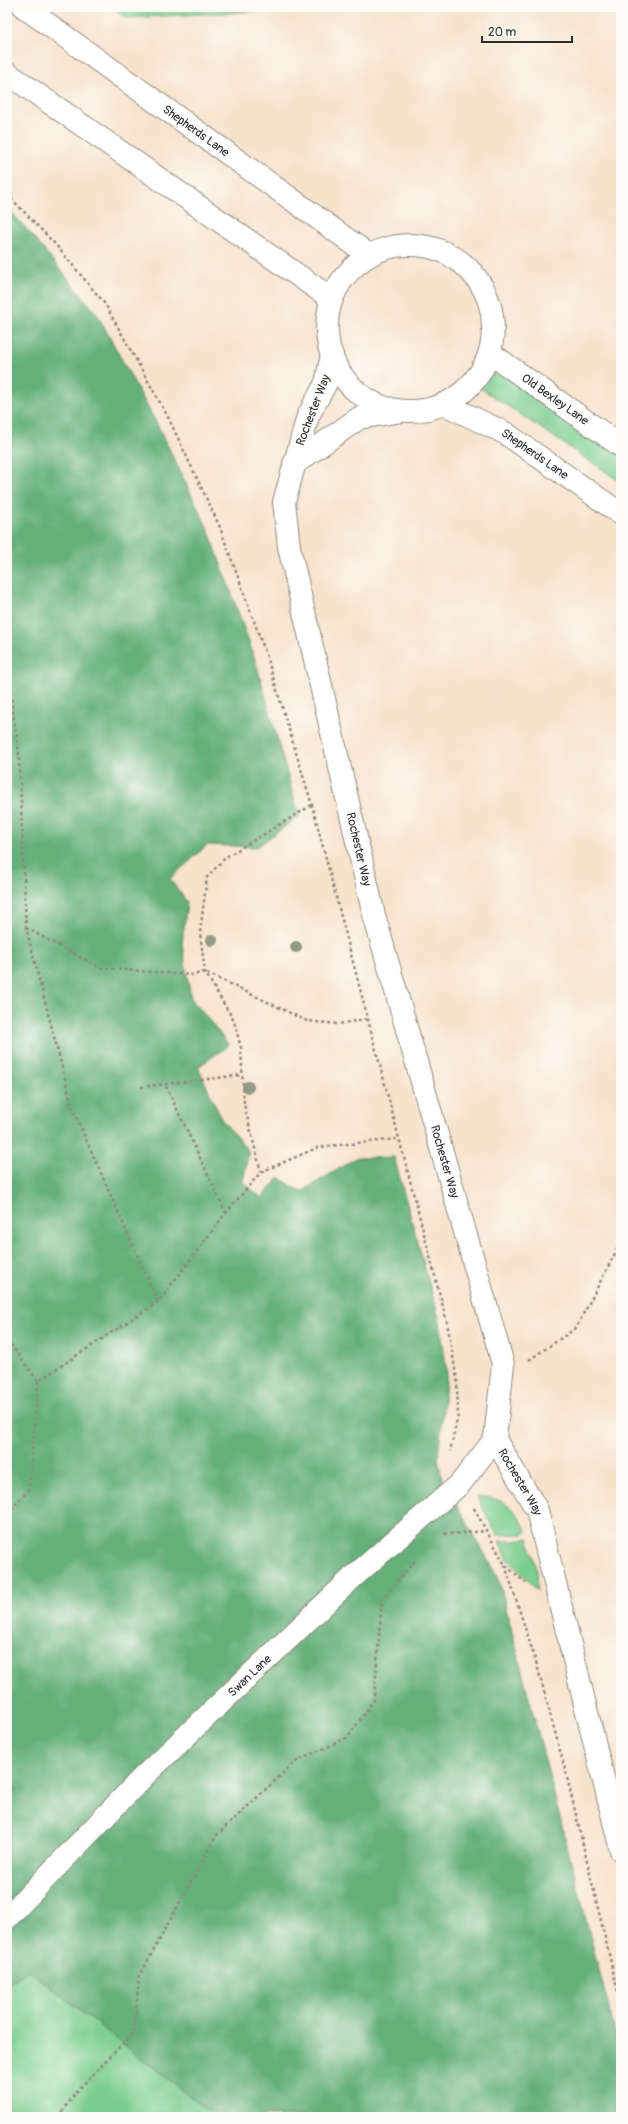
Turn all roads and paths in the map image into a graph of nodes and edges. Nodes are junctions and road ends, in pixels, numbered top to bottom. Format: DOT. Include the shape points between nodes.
graph roads {
  1 [pos="24,7"];
  2 [pos="7,73"];
  3 [pos="7,194"];
  4 [pos="369,255"];
  5 [pos="332,299"];
  6 [pos="490,353"];
  7 [pos="332,355"];
  8 [pos="444,404"];
  9 [pos="402,411"];
  10 [pos="621,446"];
  11 [pos="294,464"];
  12 [pos="621,514"];
  13 [pos="7,670"];
  14 [pos="312,806"];
  15 [pos="26,928"];
  16 [pos="205,972"];
  17 [pos="367,1019"];
  18 [pos="242,1075"];
  19 [pos="166,1086"];
  20 [pos="141,1087"];
  21 [pos="398,1139"];
  22 [pos="260,1172"];
  23 [pos="226,1213"];
  24 [pos="621,1242"];
  25 [pos="158,1302"];
  26 [pos="7,1340"];
  27 [pos="502,1378"];
  28 [pos="38,1381"];
  29 [pos="494,1438"];
  30 [pos="460,1484"];
  31 [pos="7,1513"];
  32 [pos="487,1531"];
  33 [pos="438,1535"];
  34 [pos="418,1558"];
  35 [pos="505,1565"];
  36 [pos="528,1584"];
  37 [pos="621,1850"];
  38 [pos="7,1918"];
  39 [pos="621,2005"];
  40 [pos="59,2117"];
  1 -- 4 [label="street, Shepherds Lane"];
  2 -- 5 [label="street"];
  3 -- 14 [label="path" via="55,244 105,304 168,417 221,532 266,654"];
  4 -- 5 [label="street" via="353,267 340,282"];
  4 -- 6 [label="street" via="395,245 424,245 451,254 473,272 488,297 494,325"];
  5 -- 7 [label="street" via="327,327"];
  6 -- 8 [label="street" via="479,374 464,392"];
  6 -- 10 [label="street, Old Bexley Lane"];
  7 -- 9 [label="street" via="343,376 359,393 379,405"];
  7 -- 11 [label="street, Rochester Way" via="326,383 308,416"];
  8 -- 9 [label="street" via="424,410"];
  8 -- 12 [label="street, Shepherds Lane" via="505,433"];
  9 -- 11 [label="street, Rochester Way" via="359,418"];
  11 -- 27 [label="street, Rochester Way" via="284,502 289,547 374,915 503,1364"];
  13 -- 15 [label="path" via="19,754"];
  14 -- 16 [label="path" via="226,857 207,877 200,933"];
  14 -- 17 [label="path"];
  15 -- 16 [label="path" via="101,968 192,975"];
  15 -- 25 [label="path" via="73,1110"];
  16 -- 17 [label="path" via="307,1021 338,1024"];
  16 -- 18 [label="path" via="234,1021 241,1048"];
  17 -- 21 [label="path"];
  18 -- 19 [label="path"];
  18 -- 22 [label="path" via="244,1104"];
  19 -- 20 [label="path"];
  19 -- 23 [label="path"];
  21 -- 22 [label="path" via="319,1147"];
  21 -- 30 [label="path" via="451,1344 457,1380 458,1414 449,1456"];
  22 -- 23 [label="path"];
  23 -- 25 [label="path"];
  24 -- 27 [label="path" via="576,1328"];
  25 -- 28 [label="path"];
  26 -- 28 [label="path"];
  27 -- 29 [label="street, Rochester Way"];
  28 -- 31 [label="path" via="29,1490"];
  29 -- 30 [label="street, Swan Lane"];
  29 -- 37 [label="street, Rochester Way" via="537,1510"];
  30 -- 32 [label="path"];
  30 -- 38 [label="street, Swan Lane" via="352,1578 142,1778"];
  32 -- 33 [label="path"];
  32 -- 35 [label="path"];
  34 -- 40 [label="path" via="382,1600 374,1700 348,1737 295,1762 216,1836 139,1977 134,2032 77,2092"];
  35 -- 36 [label="path"];
  35 -- 39 [label="path" via="538,1665"];
}
